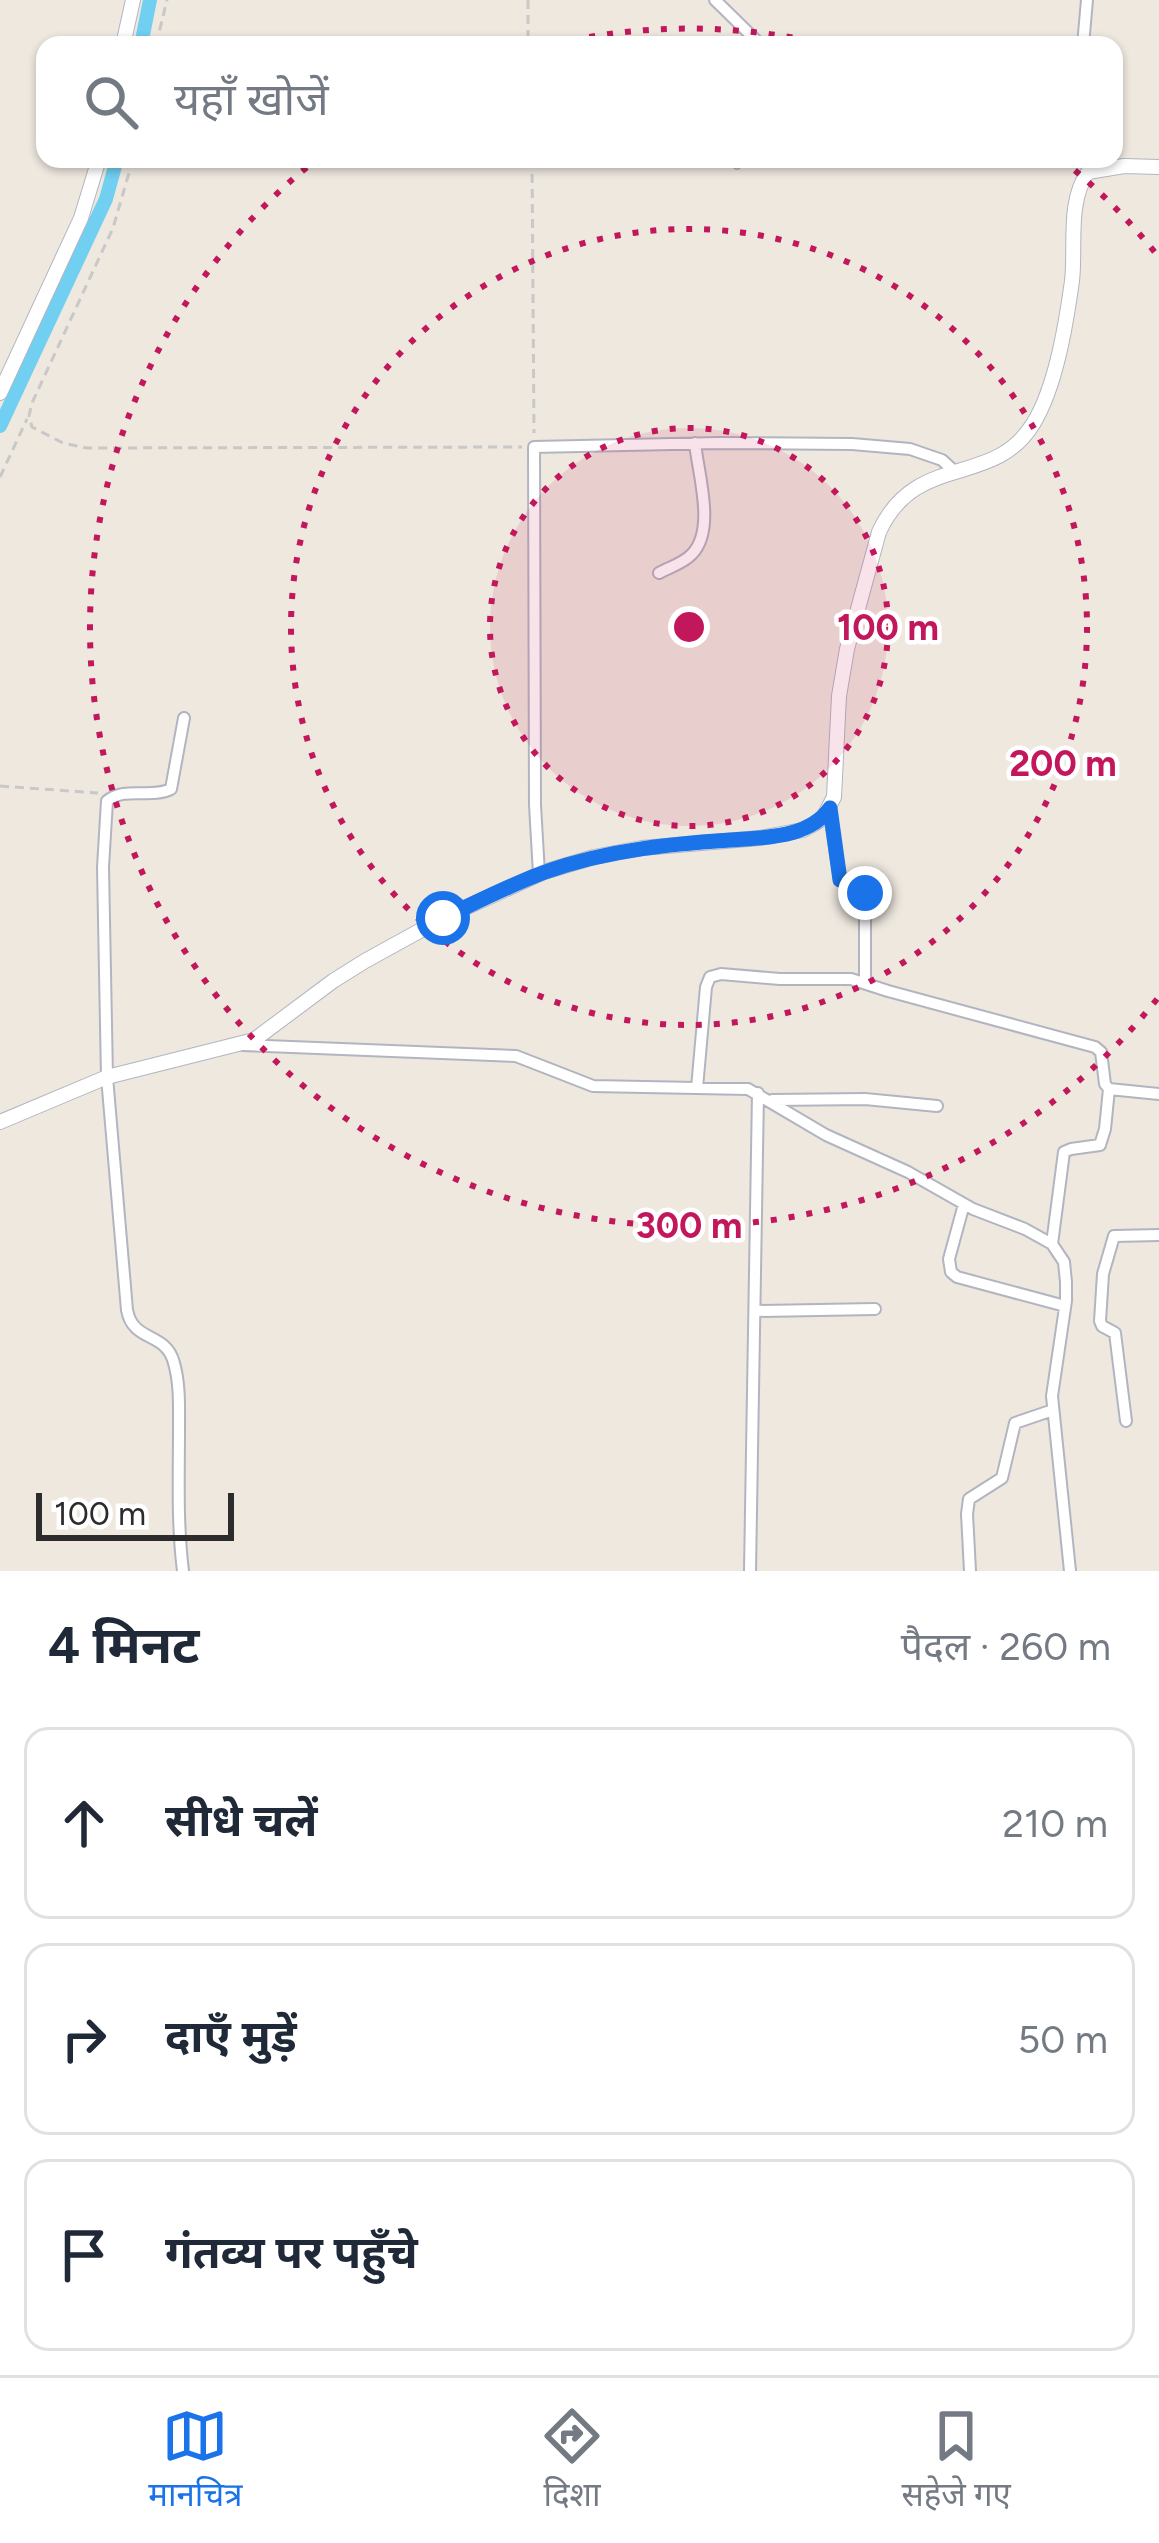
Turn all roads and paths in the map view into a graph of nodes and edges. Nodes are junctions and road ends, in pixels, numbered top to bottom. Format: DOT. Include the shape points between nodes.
graph roads {
  1 [pos="133,0"];
  2 [pos="167,0"];
  3 [pos="528,0"];
  4 [pos="715,0"];
  5 [pos="737,0"];
  6 [pos="1087,0"];
  7 [pos="730,14"];
  8 [pos="125,36"];
  9 [pos="158,36"];
  10 [pos="529,36"];
  11 [pos="752,36"];
  12 [pos="1084,36"];
  13 [pos="1123,166"];
  14 [pos="1159,166"];
  15 [pos="96,168"];
  16 [pos="130,168"];
  17 [pos="532,168"];
  18 [pos="1086,168"];
  19 [pos="0,393"];
  20 [pos="28,416"];
  21 [pos="695,443"];
  22 [pos="533,449"];
  23 [pos="954,471"];
  24 [pos="0,477"];
  25 [pos="659,573"];
  26 [pos="184,718"];
  27 [pos="0,786"];
  28 [pos="111,796"];
  29 [pos="830,808"];
  30 [pos="539,874"];
  31 [pos="865,982"];
  32 [pos="240,1045"];
  33 [pos="107,1077"];
  34 [pos="697,1088"];
  35 [pos="1109,1089"];
  36 [pos="1159,1094"];
  37 [pos="763,1096"];
  38 [pos="937,1106"];
  39 [pos="0,1122"];
  40 [pos="964,1204"];
  41 [pos="1159,1234"];
  42 [pos="1052,1244"];
  43 [pos="1065,1306"];
  44 [pos="875,1309"];
  45 [pos="755,1311"];
  46 [pos="1053,1410"];
  47 [pos="1126,1421"];
  48 [pos="183,1571"];
  49 [pos="750,1571"];
  50 [pos="970,1571"];
  51 [pos="1070,1571"];
  1 -- 8 [label="street"];
  2 -- 9 [label="path"];
  3 -- 10 [label="path"];
  4 -- 7 [label="street"];
  5 -- 7 [label="street"];
  6 -- 12 [label="street"];
  7 -- 11 [label="street"];
  13 -- 14 [label="street"];
  15 -- 19 [label="street"];
  16 -- 20 [label="path" via="113,228"];
  17 -- 22 [label="path"];
  18 -- 23 [label="street" via="1063,331 1042,406 1004,455"];
  20 -- 22 [label="path" via="32,427 87,448"];
  20 -- 24 [label="path"];
  21 -- 22 [label="street"];
  21 -- 23 [label="street" via="910,449"];
  21 -- 25 [label="street" via="705,489 701,536 687,559"];
  22 -- 30 [label="street"];
  23 -- 29 [label="street" via="910,490 879,532 847,649"];
  26 -- 28 [label="street" via="168,792"];
  27 -- 28 [label="path"];
  28 -- 33 [label="street" via="103,867"];
  29 -- 30 [label="street" via="803,830 642,848"];
  29 -- 31 [label="street" via="840,880 865,893"];
  30 -- 32 [label="street" via="365,961"];
  31 -- 34 [label="street" via="710,977"];
  31 -- 35 [label="street" via="1095,1047"];
  32 -- 33 [label="street"];
  32 -- 34 [label="street" via="516,1056 593,1086"];
  33 -- 39 [label="street"];
  33 -- 48 [label="street" via="129,1320 166,1346 175,1366"];
  34 -- 37 [label="street"];
  35 -- 36 [label="street"];
  35 -- 42 [label="street" via="1100,1145 1064,1152"];
  37 -- 38 [label="street"];
  37 -- 40 [label="street"];
  37 -- 45 [label="street"];
  40 -- 42 [label="street"];
  40 -- 43 [label="street" via="951,1272"];
  41 -- 47 [label="street" via="1114,1236 1103,1274 1100,1321 1115,1333"];
  42 -- 43 [label="street" via="1064,1262"];
  43 -- 46 [label="street"];
  44 -- 45 [label="street"];
  45 -- 49 [label="street"];
  46 -- 50 [label="street" via="1015,1423 1002,1478 969,1499"];
  46 -- 51 [label="street"];
}
